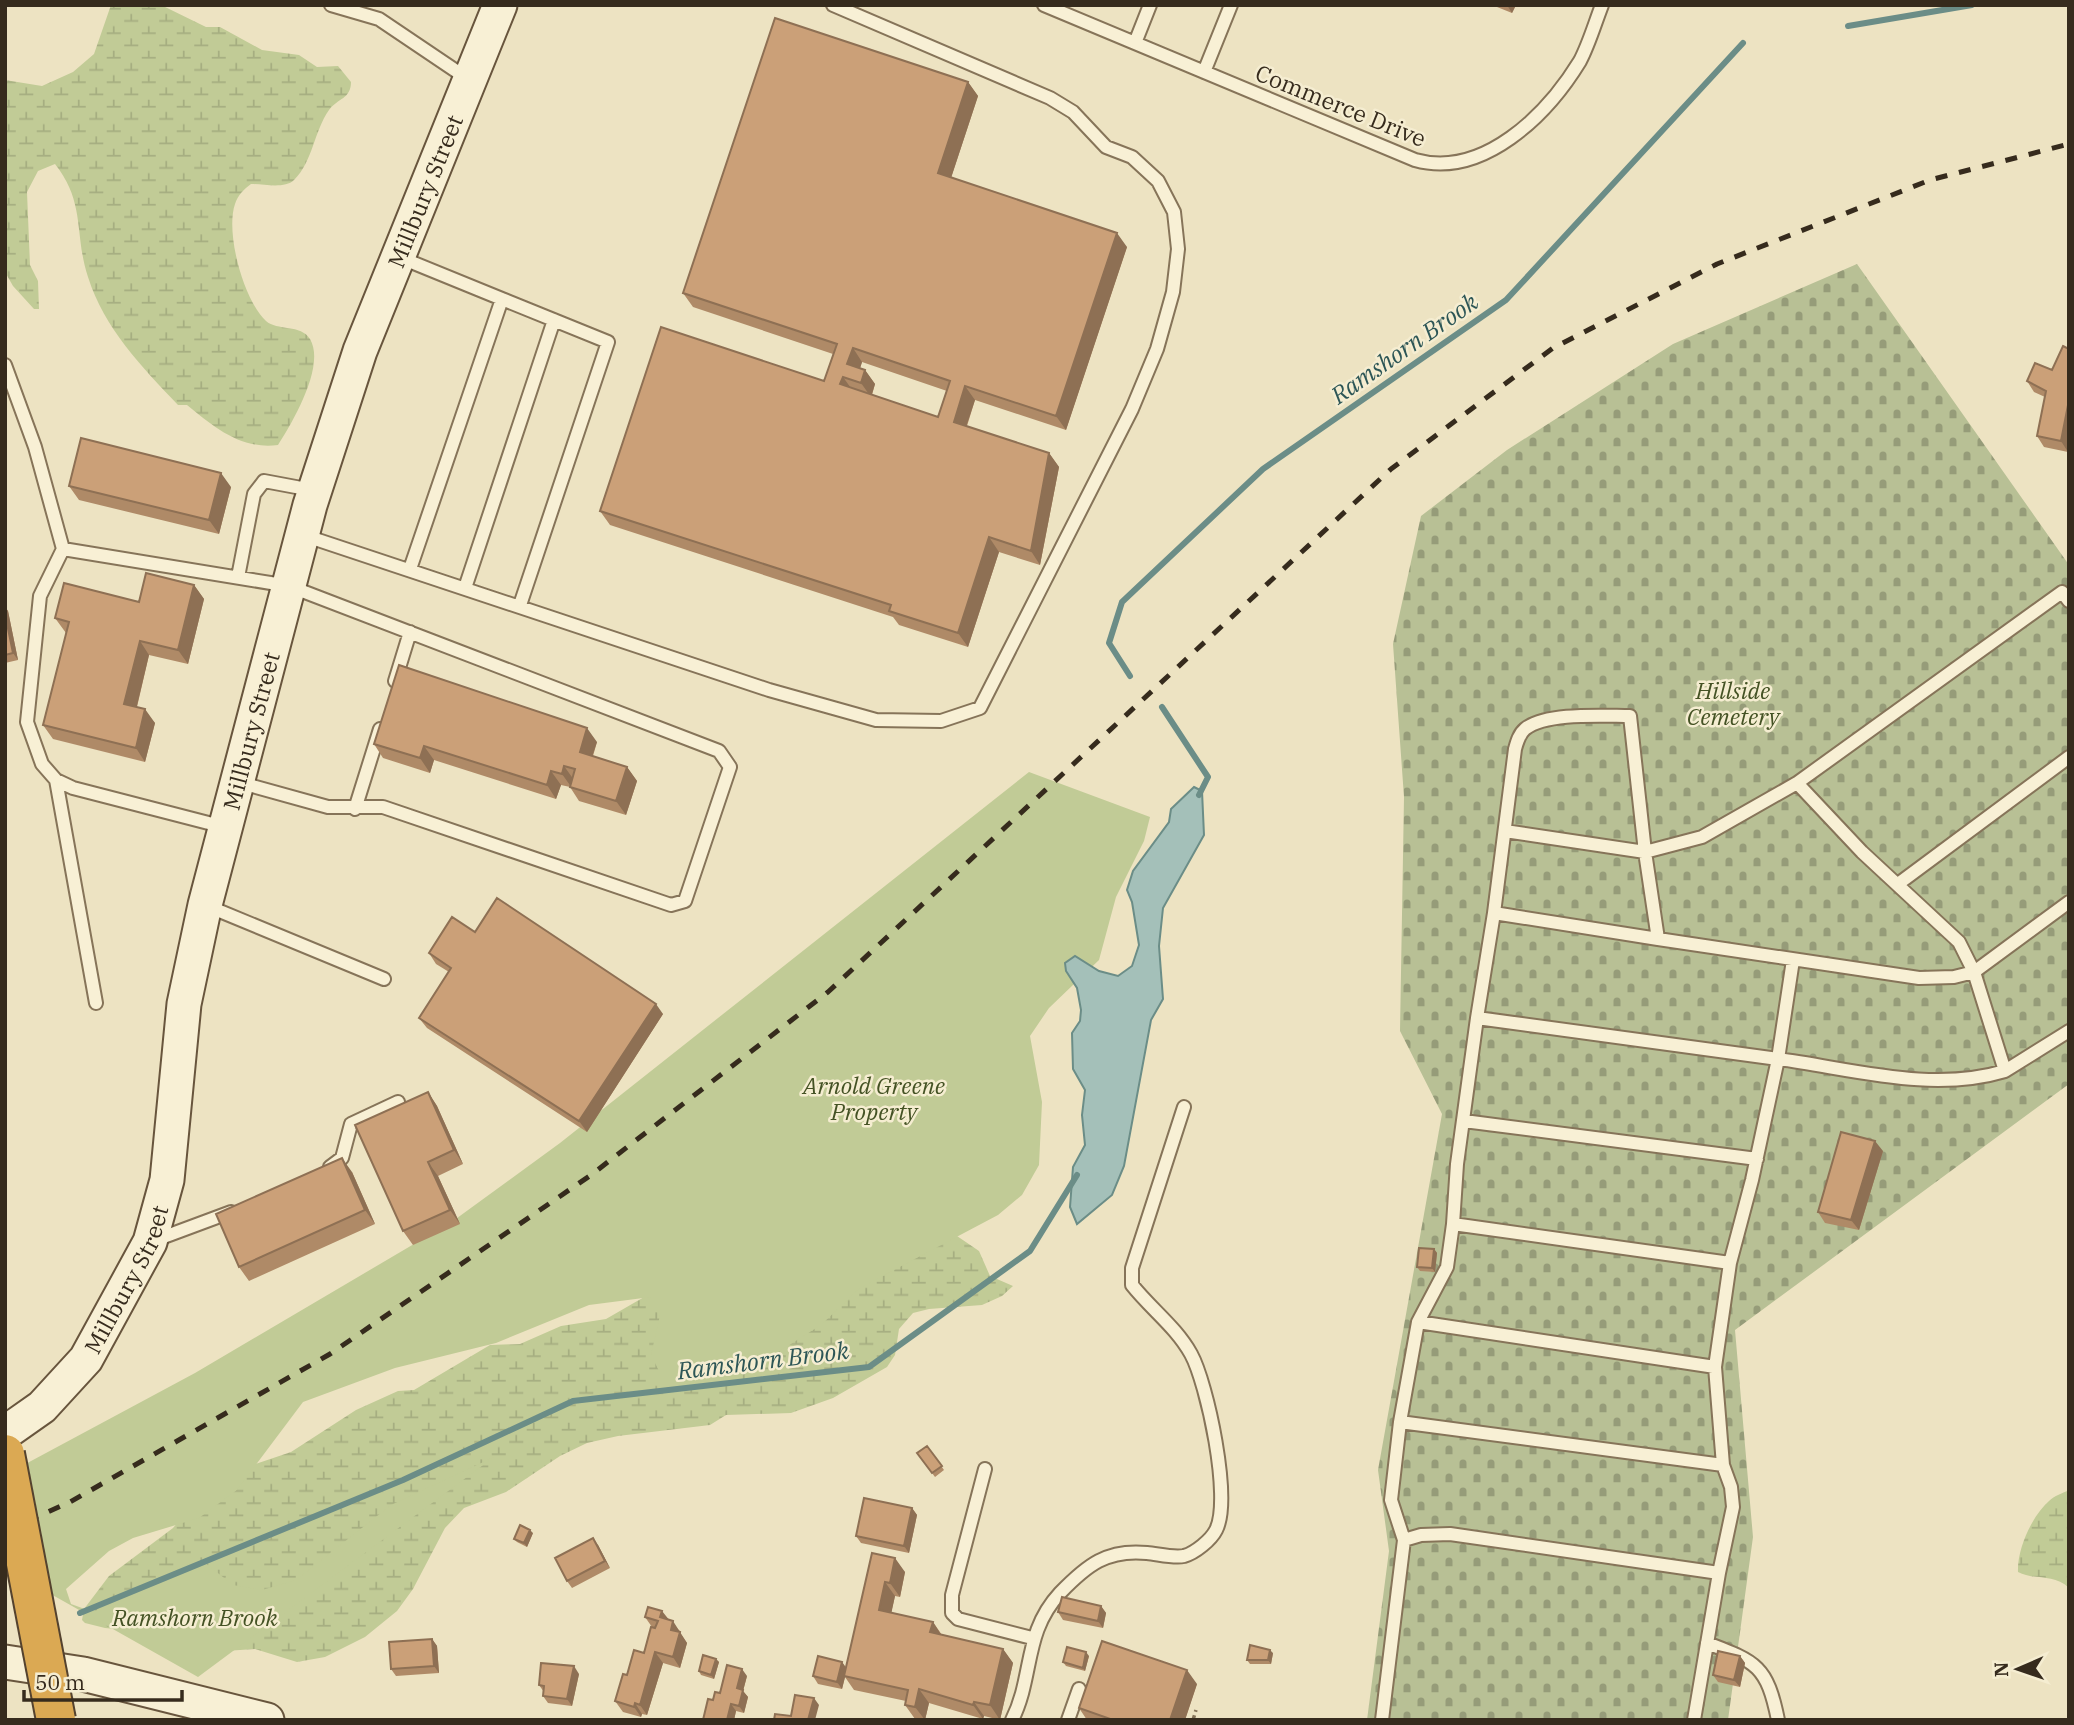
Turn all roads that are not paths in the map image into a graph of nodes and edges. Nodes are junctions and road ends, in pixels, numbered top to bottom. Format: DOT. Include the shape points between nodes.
graph roads {
  1 [pos="331,5"];
  2 [pos="500,5"];
  3 [pos="834,5"];
  4 [pos="1044,5"];
  5 [pos="1150,5"];
  6 [pos="1231,5"];
  7 [pos="1602,5"];
  8 [pos="1135,43"];
  9 [pos="1204,72"];
  10 [pos="469,80"];
  11 [pos="398,257"];
  12 [pos="502,299"];
  13 [pos="554,320"];
  14 [pos="5,365"];
  15 [pos="315,490"];
  16 [pos="302,534"];
  17 [pos="63,549"];
  18 [pos="410,569"];
  19 [pos="238,577"];
  20 [pos="289,586"];
  21 [pos="466,588"];
  22 [pos="2069,601"];
  23 [pos="520,605"];
  24 [pos="410,632"];
  25 [pos="390,695"];
  26 [pos="382,720"];
  27 [pos="2069,757"];
  28 [pos="56,780"];
  29 [pos="238,782"];
  30 [pos="1797,783"];
  31 [pos="355,809"];
  32 [pos="226,828"];
  33 [pos="1505,831"];
  34 [pos="1645,852"];
  35 [pos="1898,884"];
  36 [pos="2069,902"];
  37 [pos="205,905"];
  38 [pos="1494,913"];
  39 [pos="1658,939"];
  40 [pos="1793,960"];
  41 [pos="1974,972"];
  42 [pos="384,979"];
  43 [pos="96,1003"];
  44 [pos="1477,1018"];
  45 [pos="2069,1031"];
  46 [pos="1778,1059"];
  47 [pos="2005,1071"];
  48 [pos="398,1102"];
  49 [pos="1184,1107"];
  50 [pos="1464,1121"];
  51 [pos="1757,1159"];
  52 [pos="319,1172"];
  53 [pos="247,1204"];
  54 [pos="1453,1224"];
  55 [pos="149,1242"];
  56 [pos="1730,1263"];
  57 [pos="1418,1322"];
  58 [pos="1715,1367"];
  59 [pos="1400,1422"];
  60 [pos="5,1433"];
  61 [pos="5,1454"];
  62 [pos="1723,1465"];
  63 [pos="985,1469"];
  64 [pos="1404,1540"];
  65 [pos="1719,1573"];
  66 [pos="1032,1638"];
  67 [pos="1707,1643"];
  68 [pos="5,1662"];
  69 [pos="1079,1689"];
  70 [pos="56,1720"];
  71 [pos="267,1720"];
  72 [pos="1012,1720"];
  73 [pos="1068,1720"];
  74 [pos="1382,1720"];
  75 [pos="1694,1720"];
  76 [pos="1778,1720"];
  1 -- 10 [label="lane" via="379,19"];
  2 -- 10 [label="street, Millbury Street"];
  3 -- 23 [label="lane" via="1050,97 1073,112 1106,147 1132,157 1158,181 1174,212 1178,249 1173,292 1157,349 1132,409 1009,656 980,708 941,721 876,720 769,690"];
  4 -- 8 [label="lane, Commerce Drive"];
  5 -- 8 [label="lane"];
  6 -- 9 [label="lane"];
  7 -- 9 [label="lane, Commerce Drive" via="1581,59 1541,110 1501,144 1454,165 1415,160"];
  8 -- 9 [label="lane, Commerce Drive"];
  10 -- 11 [label="street, Millbury Street"];
  11 -- 12 [label="lane"];
  11 -- 15 [label="street, Millbury Street" via="360,351"];
  12 -- 13 [label="lane"];
  12 -- 18 [label="lane"];
  13 -- 21 [label="lane"];
  13 -- 23 [label="lane" via="608,342"];
  14 -- 17 [label="lane" via="35,447"];
  15 -- 16 [label="street, Millbury Street"];
  15 -- 19 [label="lane" via="264,481 254,494"];
  16 -- 18 [label="lane"];
  16 -- 20 [label="street, Millbury Street"];
  17 -- 19 [label="lane"];
  17 -- 28 [label="lane" via="40,596 27,722 42,764"];
  18 -- 21 [label="lane"];
  19 -- 20 [label="lane"];
  20 -- 24 [label="lane"];
  20 -- 29 [label="street, Millbury Street"];
  21 -- 23 [label="lane"];
  22 -- 30 [label="lane" via="2062,592"];
  24 -- 25 [label="lane"];
  24 -- 31 [label="lane" via="719,751 730,767 685,901 671,905 383,807"];
  26 -- 31 [label="lane"];
  27 -- 35 [label="lane"];
  28 -- 32 [label="lane"];
  28 -- 43 [label="lane"];
  29 -- 31 [label="lane" via="328,807"];
  29 -- 32 [label="street, Millbury Street"];
  30 -- 34 [label="lane" via="1702,837"];
  30 -- 35 [label="lane"];
  32 -- 37 [label="street, Millbury Street"];
  33 -- 34 [label="lane"];
  33 -- 34 [label="lane" via="1515,749 1522,731 1536,722 1572,717 1630,716"];
  33 -- 38 [label="lane"];
  34 -- 39 [label="lane"];
  35 -- 41 [label="lane" via="1959,943"];
  36 -- 41 [label="lane"];
  37 -- 42 [label="lane"];
  37 -- 55 [label="street, Millbury Street" via="184,1004 167,1180"];
  38 -- 39 [label="lane"];
  38 -- 44 [label="lane"];
  39 -- 40 [label="lane"];
  40 -- 41 [label="lane" via="1919,978"];
  40 -- 46 [label="lane"];
  41 -- 47 [label="lane"];
  44 -- 46 [label="lane"];
  44 -- 50 [label="lane"];
  45 -- 47 [label="lane"];
  46 -- 47 [label="lane" via="1914,1080 1966,1081"];
  46 -- 51 [label="lane"];
  48 -- 52 [label="lane" via="351,1124 342,1158"];
  49 -- 66 [label="lane" via="1132,1268 1132,1286 1171,1325 1191,1354 1202,1384 1220,1468 1217,1529 1200,1548 1183,1556 1114,1553 1091,1564 1045,1610"];
  50 -- 51 [label="lane"];
  50 -- 54 [label="lane"];
  51 -- 56 [label="lane"];
  53 -- 55 [label="lane" via="211,1222"];
  54 -- 56 [label="lane"];
  54 -- 57 [label="lane" via="1447,1267"];
  55 -- 60 [label="street, Millbury Street" via="86,1359 42,1407"];
  56 -- 58 [label="lane"];
  57 -- 58 [label="lane"];
  57 -- 59 [label="lane"];
  58 -- 62 [label="lane"];
  59 -- 62 [label="lane"];
  59 -- 64 [label="lane" via="1391,1500"];
  61 -- 70 [label="highway, bridge"];
  62 -- 65 [label="lane" via="1732,1507"];
  63 -- 66 [label="lane" via="951,1595 952,1613 958,1619"];
  64 -- 65 [label="lane" via="1450,1534"];
  64 -- 74 [label="lane"];
  65 -- 67 [label="lane"];
  66 -- 72 [label="lane"];
  67 -- 75 [label="lane"];
  67 -- 76 [label="lane" via="1745,1658 1771,1684"];
  68 -- 71 [label="street" via="83,1674"];
  69 -- 73 [label="lane"];
}
